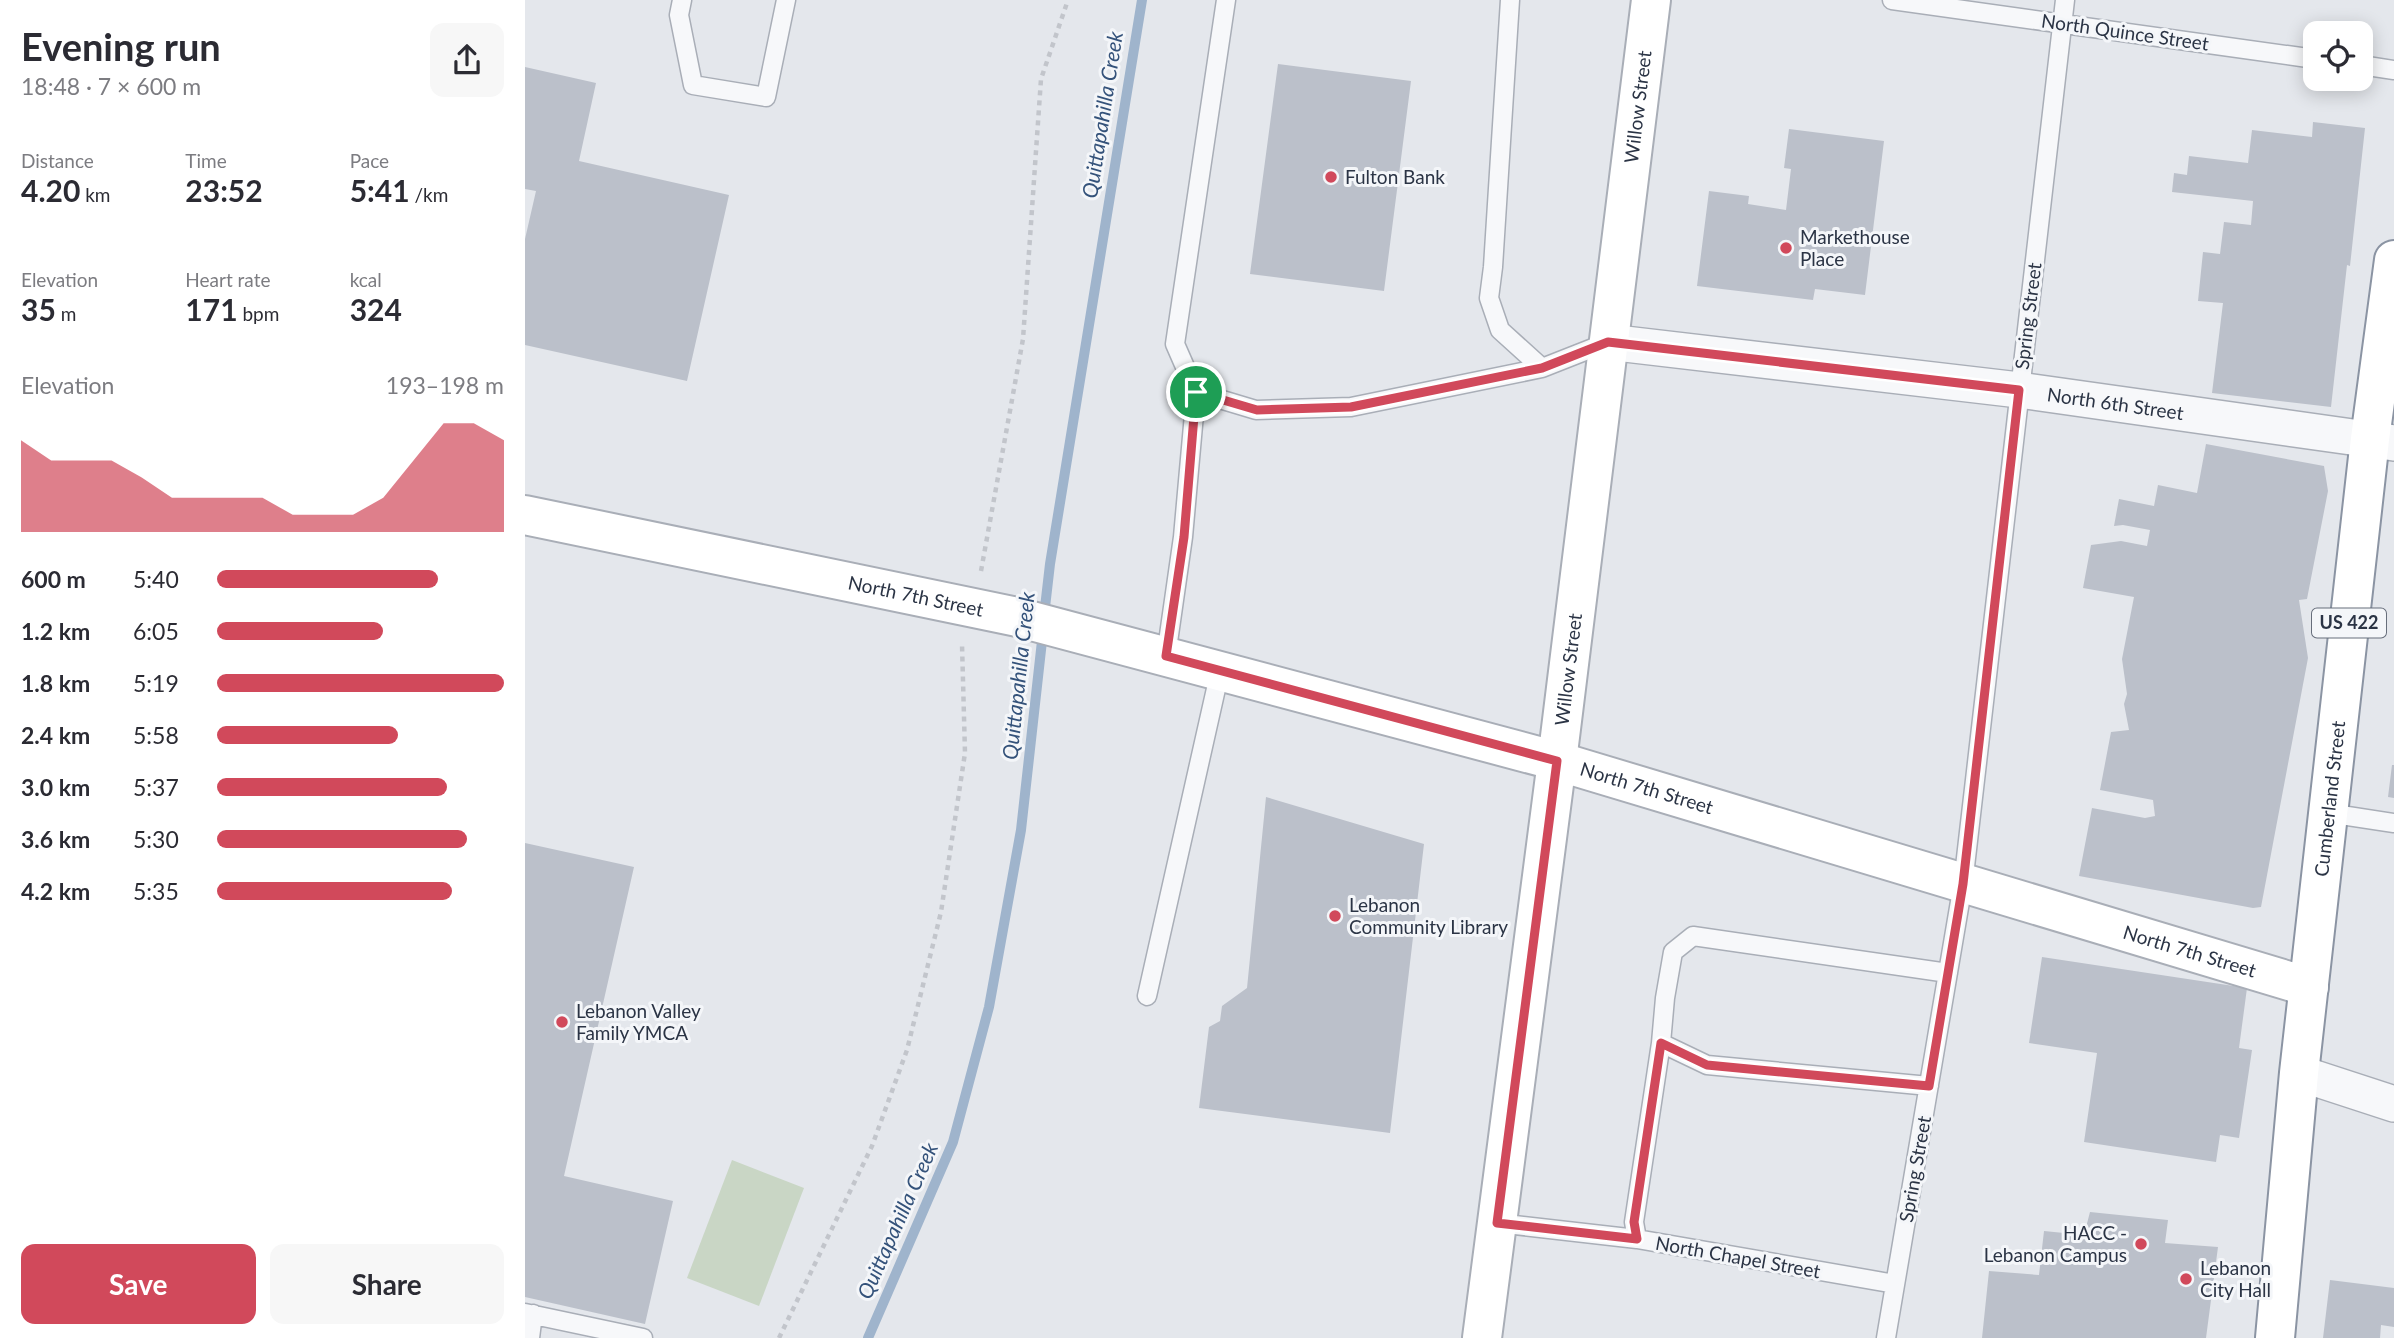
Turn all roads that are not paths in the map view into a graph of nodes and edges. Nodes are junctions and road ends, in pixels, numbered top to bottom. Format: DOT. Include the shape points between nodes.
graph roads {
  1 [pos="682,0"];
  2 [pos="786,0"];
  3 [pos="1226,0"];
  4 [pos="1510,0"];
  5 [pos="1651,0"];
  6 [pos="1892,0"];
  7 [pos="2065,0"];
  8 [pos="2063,23"];
  9 [pos="2303,57"];
  10 [pos="2373,66"];
  11 [pos="2394,69"];
  12 [pos="2394,260"];
  13 [pos="1608,342"];
  14 [pos="1542,368"];
  15 [pos="2019,390"];
  16 [pos="1196,392"];
  17 [pos="2382,441"];
  18 [pos="525,515"];
  19 [pos="1166,656"];
  20 [pos="1220,671"];
  21 [pos="1557,761"];
  22 [pos="2328,813"];
  23 [pos="2394,823"];
  24 [pos="1963,884"];
  25 [pos="1948,973"];
  26 [pos="2309,987"];
  27 [pos="1147,996"];
  28 [pos="1661,1043"];
  29 [pos="2299,1073"];
  30 [pos="1929,1086"];
  31 [pos="2394,1104"];
  32 [pos="1497,1223"];
  33 [pos="1637,1239"];
  34 [pos="1895,1284"];
  35 [pos="529,1314"];
  36 [pos="530,1338"];
  37 [pos="643,1338"];
  38 [pos="1482,1338"];
  39 [pos="1886,1338"];
  40 [pos="2275,1338"];
  1 -- 2 [label="lane" via="679,15 693,85 766,97"];
  3 -- 16 [label="lane" via="1175,344"];
  4 -- 14 [label="lane" via="1489,298 1500,330"];
  5 -- 13 [label="main road, Willow Street"];
  6 -- 8 [label="lane, North Quince Street"];
  7 -- 8 [label="lane, Spring Street"];
  8 -- 9 [label="lane, North Quince Street"];
  8 -- 15 [label="lane, Spring Street"];
  10 -- 11 [label="lane"];
  12 -- 17 [label="main road, Cumberland Street / US 422"];
  13 -- 14 [label="lane"];
  13 -- 15 [label="street, North 6th Street"];
  13 -- 21 [label="main road, Willow Street"];
  14 -- 16 [label="lane" via="1351,407 1257,410"];
  15 -- 17 [label="street, North 6th Street"];
  15 -- 24 [label="lane, Spring Street"];
  16 -- 19 [label="lane" via="1184,537"];
  17 -- 22 [label="main road, Cumberland Street / US 422"];
  18 -- 19 [label="main road, North 7th Street" via="1017,617"];
  19 -- 20 [label="main road, North 7th Street"];
  20 -- 21 [label="main road, North 7th Street"];
  20 -- 27 [label="lane"];
  21 -- 24 [label="main road, North 7th Street"];
  21 -- 32 [label="main road, Willow Street"];
  22 -- 23 [label="lane"];
  22 -- 26 [label="main road, Cumberland Street / US 422"];
  24 -- 25 [label="lane, Spring Street"];
  24 -- 26 [label="main road, North 7th Street"];
  25 -- 28 [label="lane" via="1693,936 1673,952"];
  25 -- 30 [label="lane, Spring Street"];
  26 -- 29 [label="main road, Cumberland Street / US 422"];
  28 -- 30 [label="lane" via="1707,1065"];
  28 -- 33 [label="lane" via="1634,1222"];
  29 -- 31 [label="street"];
  29 -- 40 [label="main road, Cumberland Street / US 422"];
  30 -- 34 [label="lane, Spring Street"];
  32 -- 33 [label="lane, North Chapel Street"];
  32 -- 38 [label="main road, Willow Street"];
  33 -- 34 [label="lane, North Chapel Street"];
  34 -- 39 [label="lane, Spring Street"];
  35 -- 36 [label="lane"];
  35 -- 37 [label="lane"];
}
